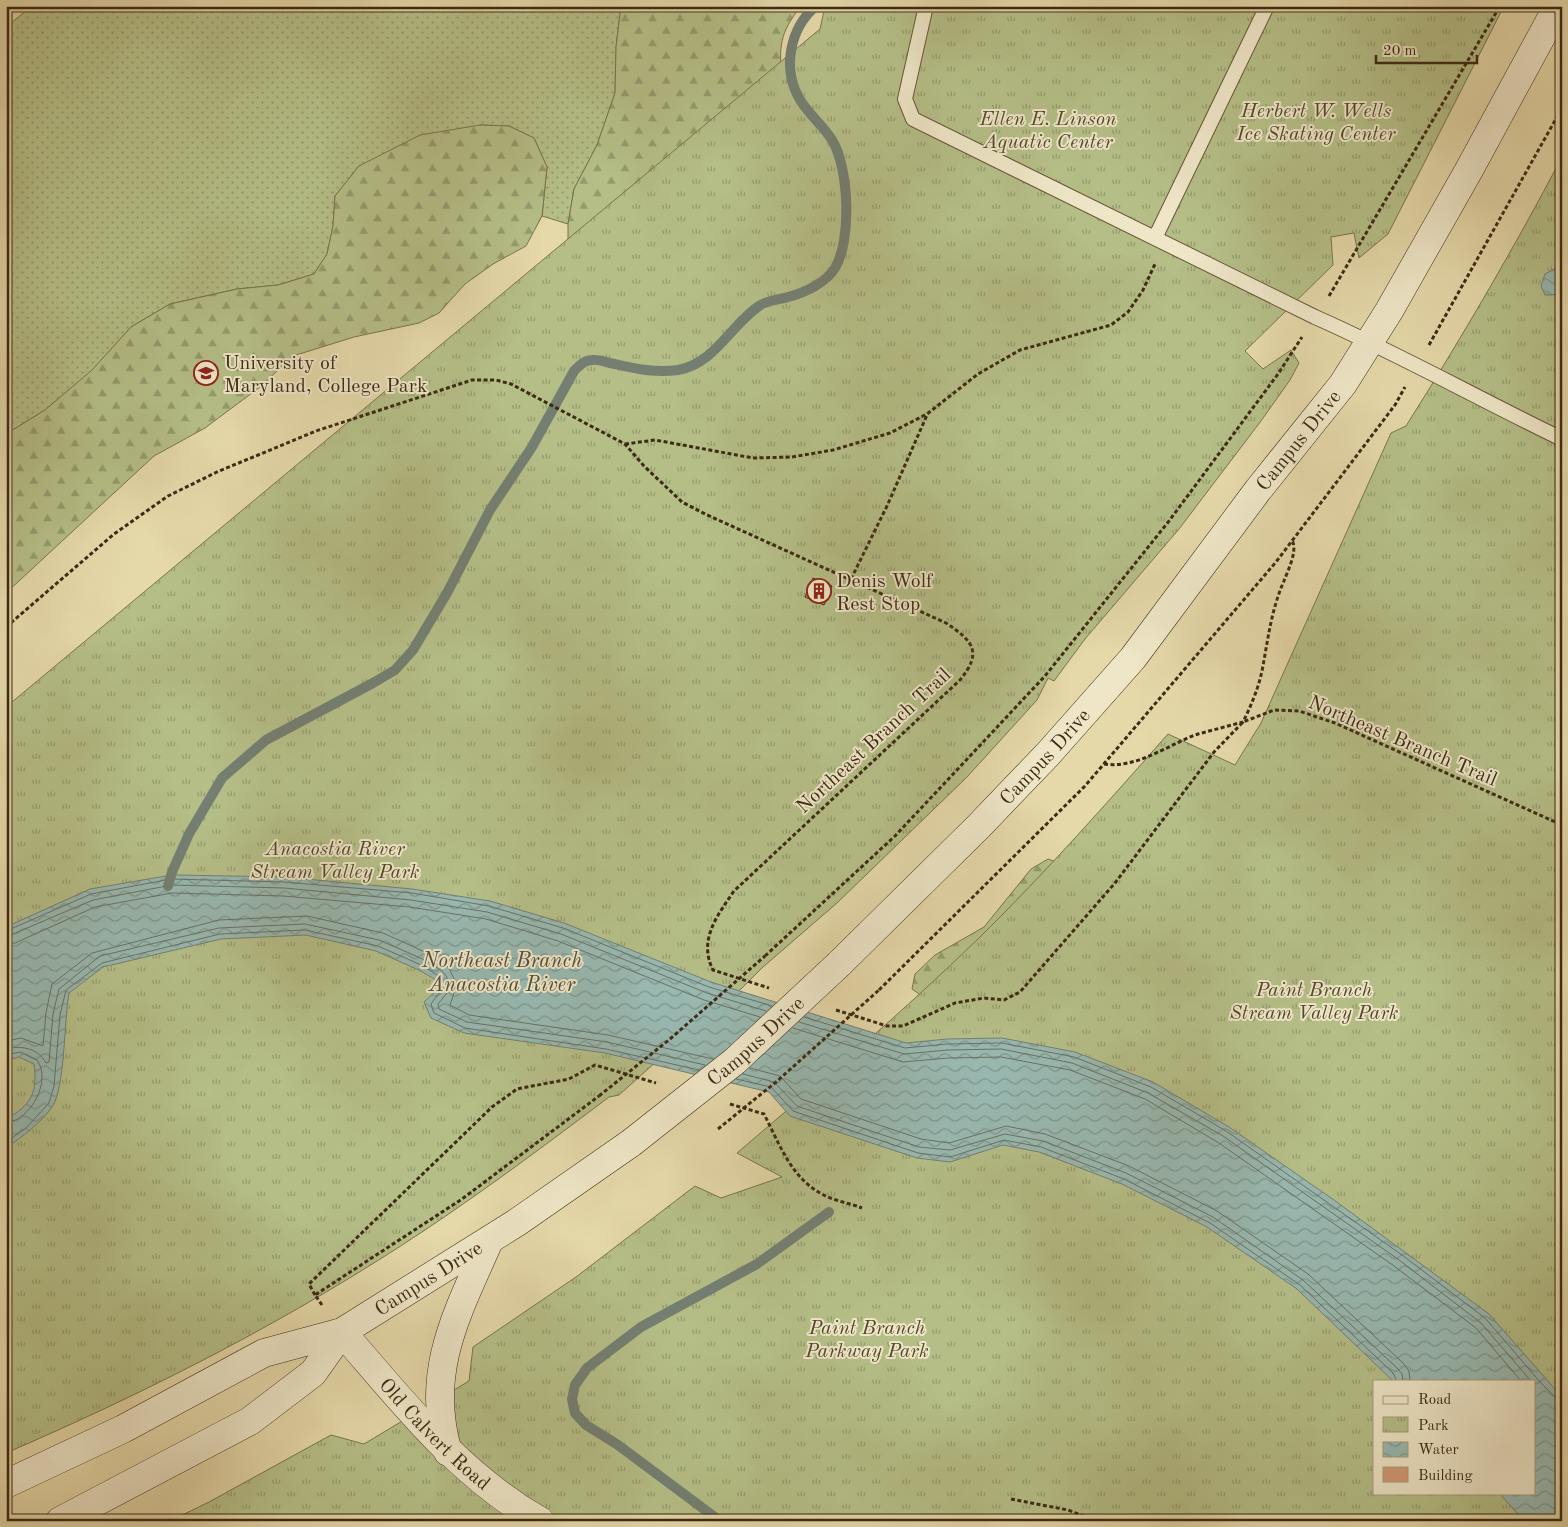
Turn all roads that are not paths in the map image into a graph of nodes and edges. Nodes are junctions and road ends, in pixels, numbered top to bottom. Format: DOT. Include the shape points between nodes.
graph roads {
  1 [pos="926,6"];
  2 [pos="1266,6"];
  3 [pos="1558,6"];
  4 [pos="1160,241"];
  5 [pos="1369,341"];
  6 [pos="1562,439"];
  7 [pos="489,1240"];
  8 [pos="342,1332"];
  9 [pos="448,1452"];
  10 [pos="6,1484"];
  11 [pos="60,1521"];
  12 [pos="540,1521"];
  1 -- 4 [label="lane" via="905,99 913,119"];
  2 -- 4 [label="lane"];
  3 -- 5 [label="main road, Campus Drive" via="1469,170"];
  4 -- 5 [label="lane"];
  5 -- 6 [label="lane" via="1416,368"];
  5 -- 7 [label="main road, Campus Drive, bridge" via="1343,384 1258,490 1133,658 978,827 735,1061 631,1144"];
  7 -- 8 [label="main road, Campus Drive"];
  7 -- 9 [label="main road" via="456,1312 446,1344 440,1394"];
  8 -- 9 [label="main road, Old Calvert Road"];
  8 -- 10 [label="main road, Campus Drive" via="264,1353 123,1429"];
  8 -- 11 [label="main road, Campus Drive" via="314,1373 250,1421"];
  9 -- 12 [label="main road, Old Calvert Road" via="497,1493"];
}
